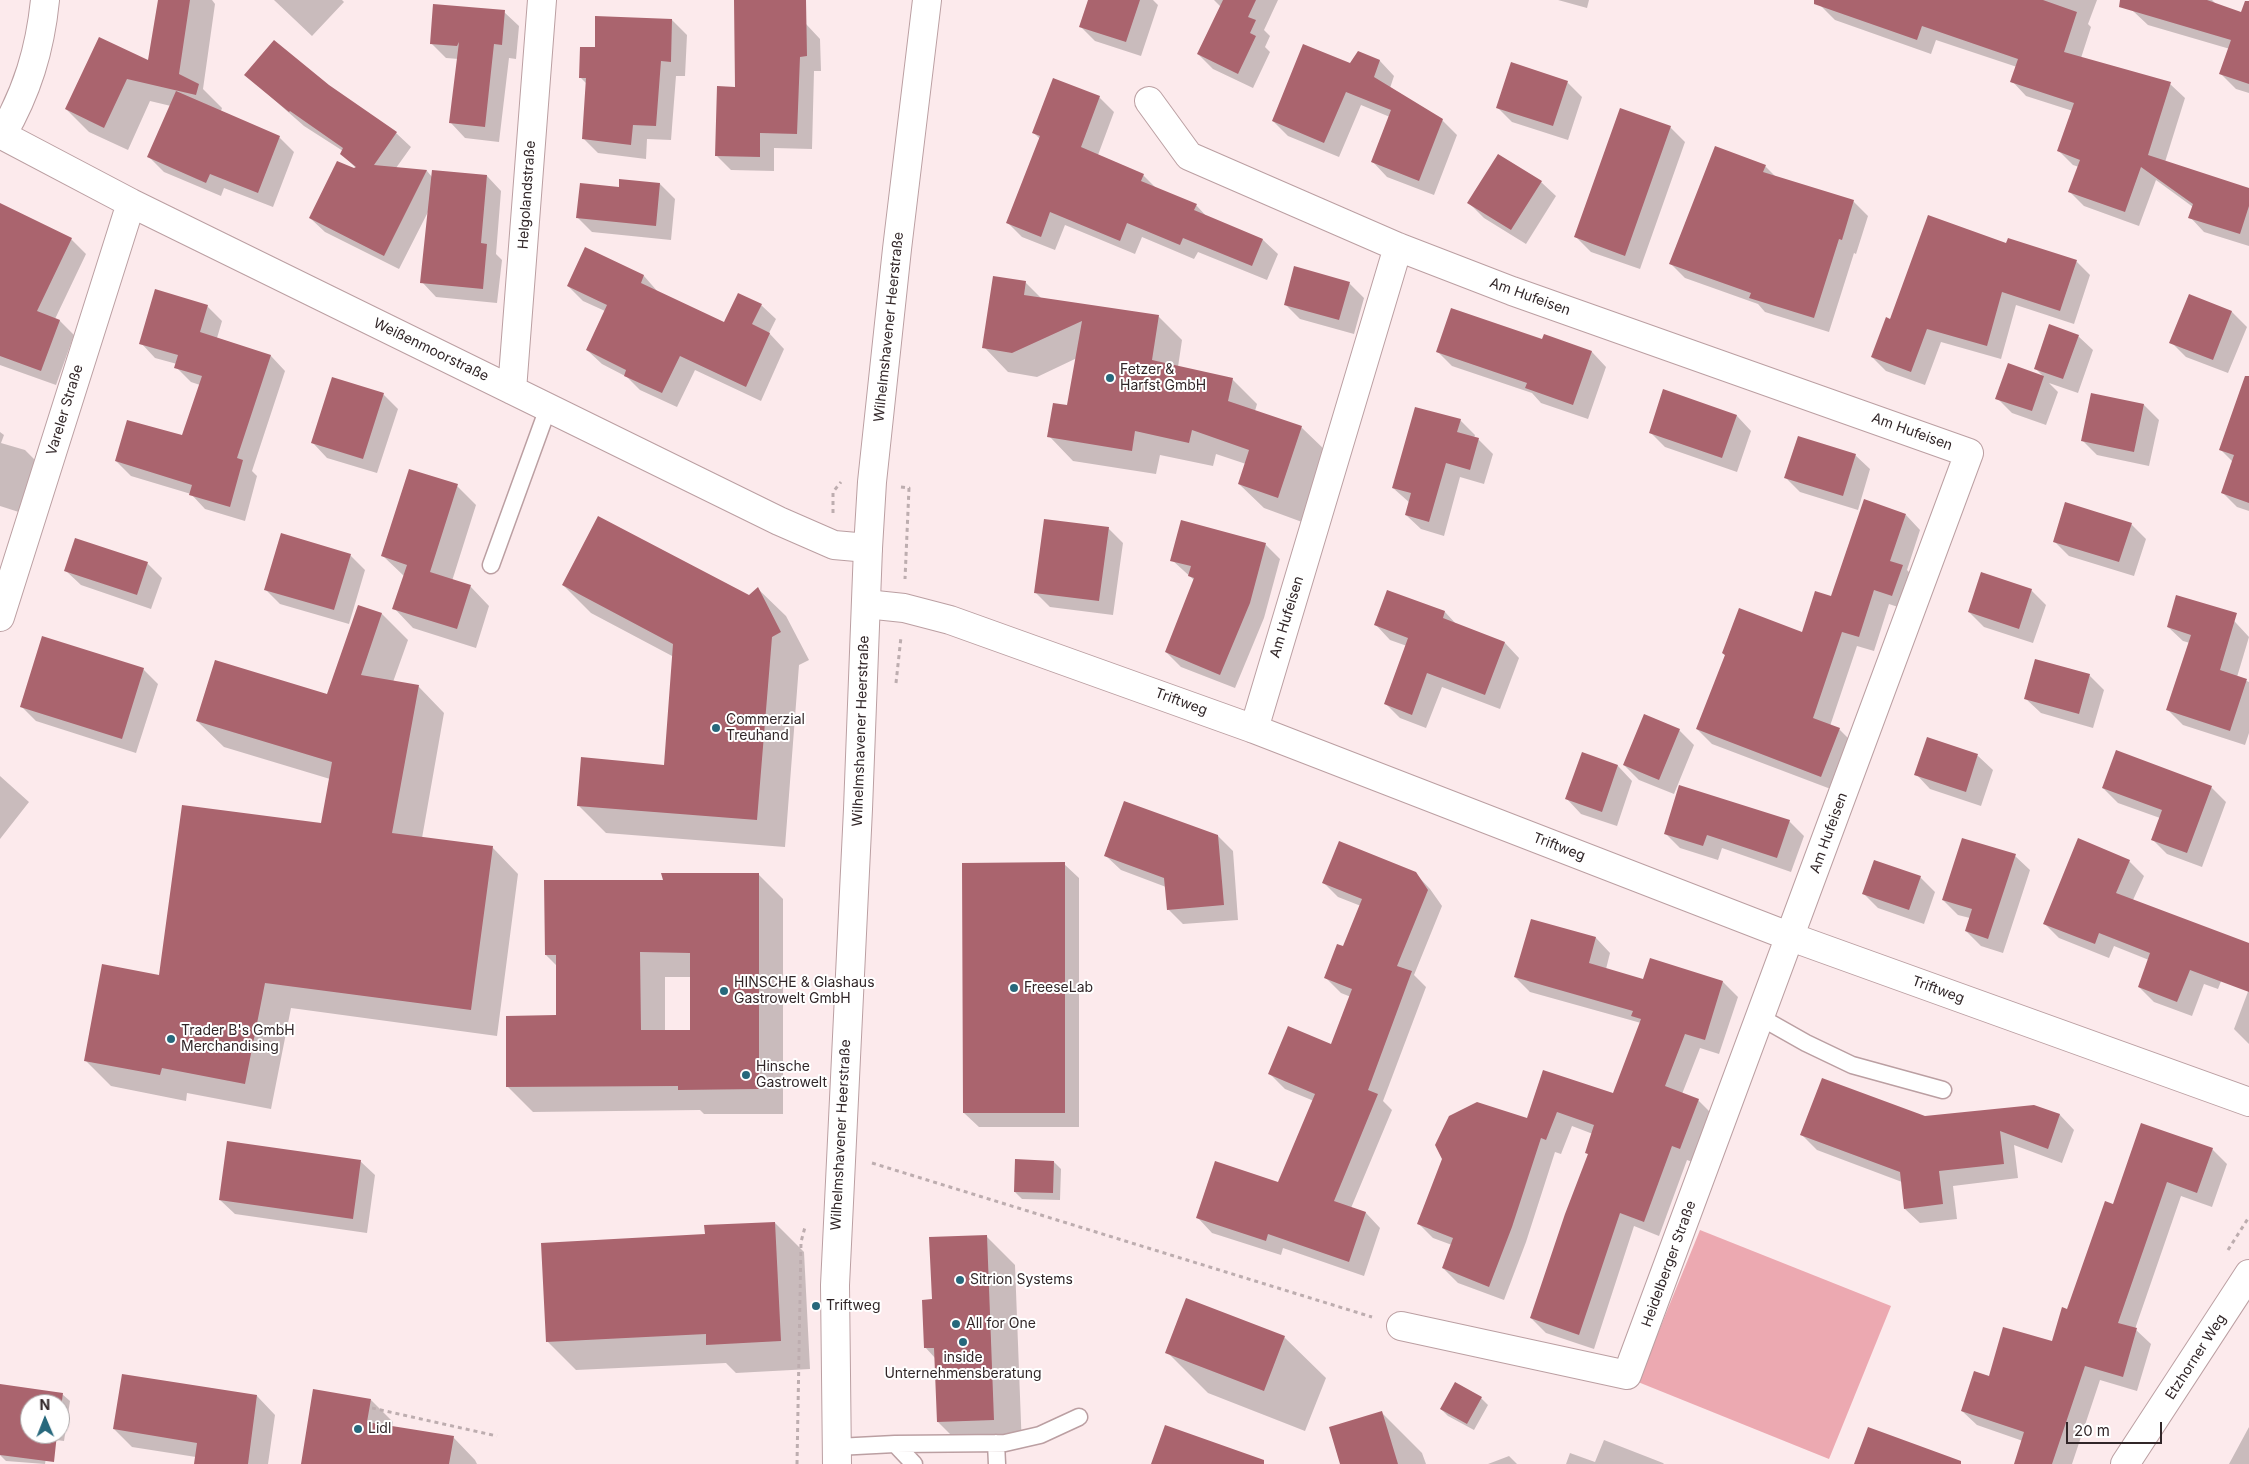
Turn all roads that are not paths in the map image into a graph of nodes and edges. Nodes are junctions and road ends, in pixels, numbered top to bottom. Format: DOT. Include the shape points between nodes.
graph roads {
  1 [pos="45,0"];
  2 [pos="542,0"];
  3 [pos="927,0"];
  4 [pos="1149,101"];
  5 [pos="1,135"];
  6 [pos="131,203"];
  7 [pos="1398,247"];
  8 [pos="512,390"];
  9 [pos="548,408"];
  10 [pos="868,548"];
  11 [pos="491,565"];
  12 [pos="866,604"];
  13 [pos="0,617"];
  14 [pos="1254,728"];
  15 [pos="1791,937"];
  16 [pos="1760,1017"];
  17 [pos="1943,1090"];
  18 [pos="2249,1102"];
  19 [pos="2249,1274"];
  20 [pos="1401,1326"];
  21 [pos="1080,1417"];
  22 [pos="996,1443"];
  23 [pos="895,1444"];
  24 [pos="837,1455"];
  25 [pos="914,1464"];
  26 [pos="997,1464"];
  27 [pos="2125,1464"];
  1 -- 5 [label="street" via="38,46 26,89"];
  2 -- 8 [label="street, Helgolandstraße"];
  3 -- 10 [label="street, Wilhelmshavener Heerstraße" via="897,249"];
  4 -- 7 [label="street, Am Hufeisen" via="1189,156"];
  5 -- 6 [label="street, Weißenmoorstraße"];
  6 -- 8 [label="street, Weißenmoorstraße"];
  6 -- 13 [label="street, Vareler Straße"];
  7 -- 14 [label="street, Am Hufeisen"];
  7 -- 15 [label="street, Am Hufeisen" via="1512,292 1969,453"];
  8 -- 9 [label="street, Weißenmoorstraße"];
  9 -- 10 [label="street, Weißenmoorstraße" via="834,545"];
  9 -- 11 [label="lane"];
  10 -- 12 [label="street, Wilhelmshavener Heerstraße"];
  12 -- 14 [label="street, Triftweg" via="904,608 950,620"];
  12 -- 24 [label="street, Wilhelmshavener Heerstraße" via="835,1285"];
  14 -- 15 [label="street, Triftweg"];
  15 -- 16 [label="street, Heidelberger Straße"];
  15 -- 18 [label="street, Triftweg"];
  16 -- 17 [label="lane" via="1852,1065"];
  16 -- 20 [label="street, Heidelberger Straße" via="1627,1375"];
  19 -- 27 [label="street, Etzhorner Weg"];
  21 -- 22 [label="lane" via="1040,1435"];
  22 -- 23 [label="lane"];
  22 -- 26 [label="lane"];
  23 -- 24 [label="lane"];
  23 -- 25 [label="lane"];
}
